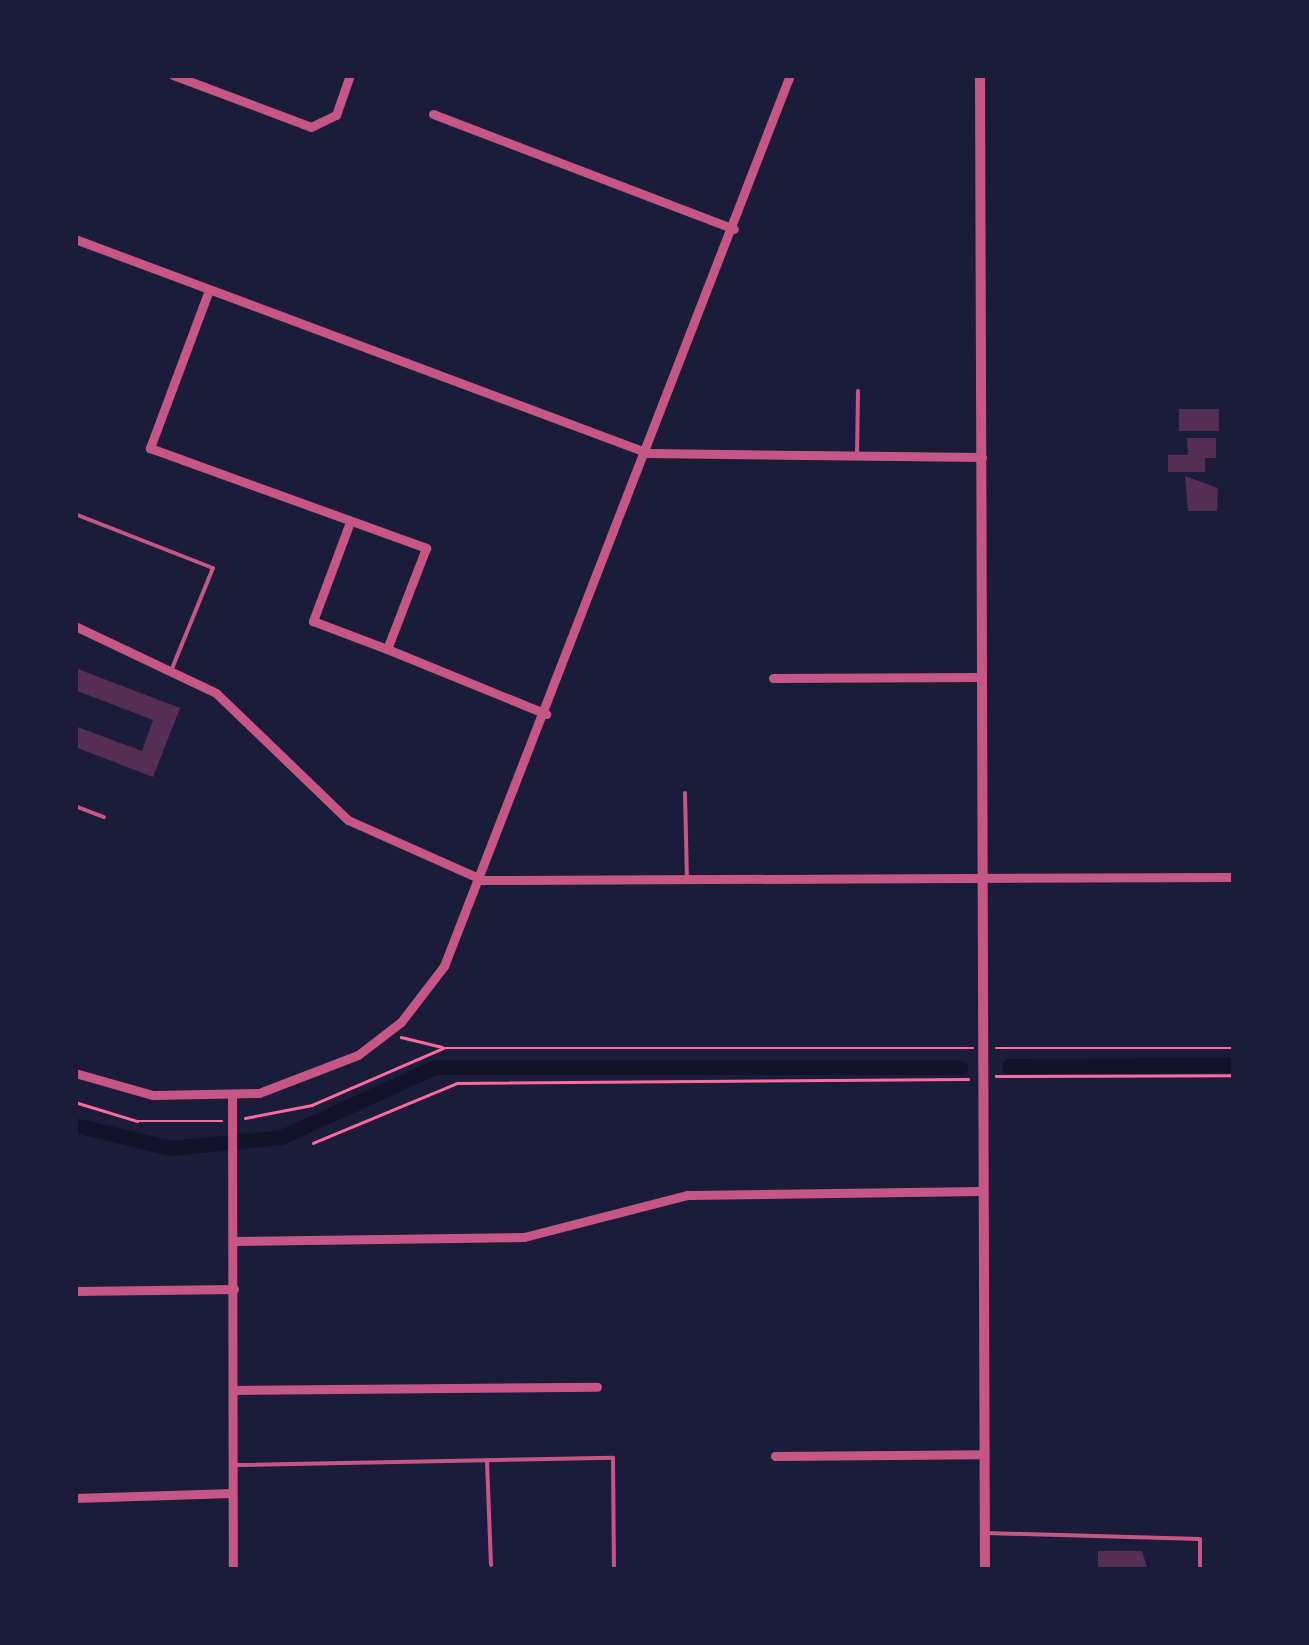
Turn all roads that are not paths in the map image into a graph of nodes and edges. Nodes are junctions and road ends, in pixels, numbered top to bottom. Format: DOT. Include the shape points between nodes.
graph roads {
  1 [pos="173,75"];
  2 [pos="350,75"];
  3 [pos="790,75"];
  4 [pos="980,75"];
  5 [pos="434,114"];
  6 [pos="734,229"];
  7 [pos="75,239"];
  8 [pos="209,290"];
  9 [pos="858,391"];
  10 [pos="648,453"];
  11 [pos="857,456"];
  12 [pos="982,458"];
  13 [pos="75,514"];
  14 [pos="350,522"];
  15 [pos="75,626"];
  16 [pos="387,649"];
  17 [pos="173,666"];
  18 [pos="982,677"];
  19 [pos="773,678"];
  20 [pos="546,714"];
  21 [pos="685,793"];
  22 [pos="75,806"];
  23 [pos="104,817"];
  24 [pos="1234,877"];
  25 [pos="984,879"];
  26 [pos="483,880"];
  27 [pos="686,880"];
  28 [pos="75,1074"];
  29 [pos="232,1098"];
  30 [pos="982,1191"];
  31 [pos="233,1241"];
  32 [pos="234,1289"];
  33 [pos="75,1291"];
  34 [pos="597,1388"];
  35 [pos="233,1390"];
  36 [pos="984,1454"];
  37 [pos="776,1456"];
  38 [pos="487,1462"];
  39 [pos="232,1465"];
  40 [pos="232,1493"];
  41 [pos="75,1498"];
  42 [pos="985,1532"];
  43 [pos="490,1565"];
  44 [pos="614,1566"];
  45 [pos="233,1570"];
  46 [pos="985,1570"];
  47 [pos="1200,1570"];
  1 -- 2 [label="street" via="311,127 336,115"];
  3 -- 6 [label="street"];
  4 -- 12 [label="street"];
  5 -- 6 [label="street"];
  6 -- 10 [label="street"];
  7 -- 8 [label="street"];
  8 -- 10 [label="street"];
  8 -- 14 [label="street" via="150,448"];
  9 -- 11 [label="lane"];
  10 -- 11 [label="street"];
  10 -- 20 [label="street"];
  11 -- 12 [label="street"];
  12 -- 18 [label="street"];
  13 -- 17 [label="lane" via="212,568"];
  14 -- 16 [label="street" via="313,621"];
  14 -- 16 [label="street" via="426,548"];
  15 -- 17 [label="street"];
  16 -- 20 [label="street"];
  17 -- 26 [label="street" via="247,720 348,820"];
  18 -- 19 [label="street"];
  18 -- 25 [label="street"];
  20 -- 26 [label="street"];
  21 -- 27 [label="lane"];
  22 -- 23 [label="lane"];
  24 -- 25 [label="street"];
  25 -- 27 [label="street"];
  25 -- 30 [label="street"];
  26 -- 27 [label="street"];
  26 -- 29 [label="street" via="444,966 386,1034 329,1069"];
  28 -- 29 [label="street" via="153,1095"];
  29 -- 31 [label="street"];
  30 -- 31 [label="street" via="688,1194 524,1236"];
  30 -- 36 [label="street"];
  31 -- 32 [label="street"];
  32 -- 33 [label="street"];
  32 -- 35 [label="street"];
  34 -- 35 [label="street"];
  35 -- 39 [label="street"];
  36 -- 37 [label="street"];
  36 -- 42 [label="street"];
  38 -- 39 [label="lane"];
  38 -- 43 [label="lane"];
  38 -- 44 [label="lane" via="613,1458"];
  39 -- 40 [label="street"];
  40 -- 41 [label="street"];
  40 -- 45 [label="street"];
  42 -- 46 [label="street"];
  42 -- 47 [label="lane" via="1200,1539"];
}
